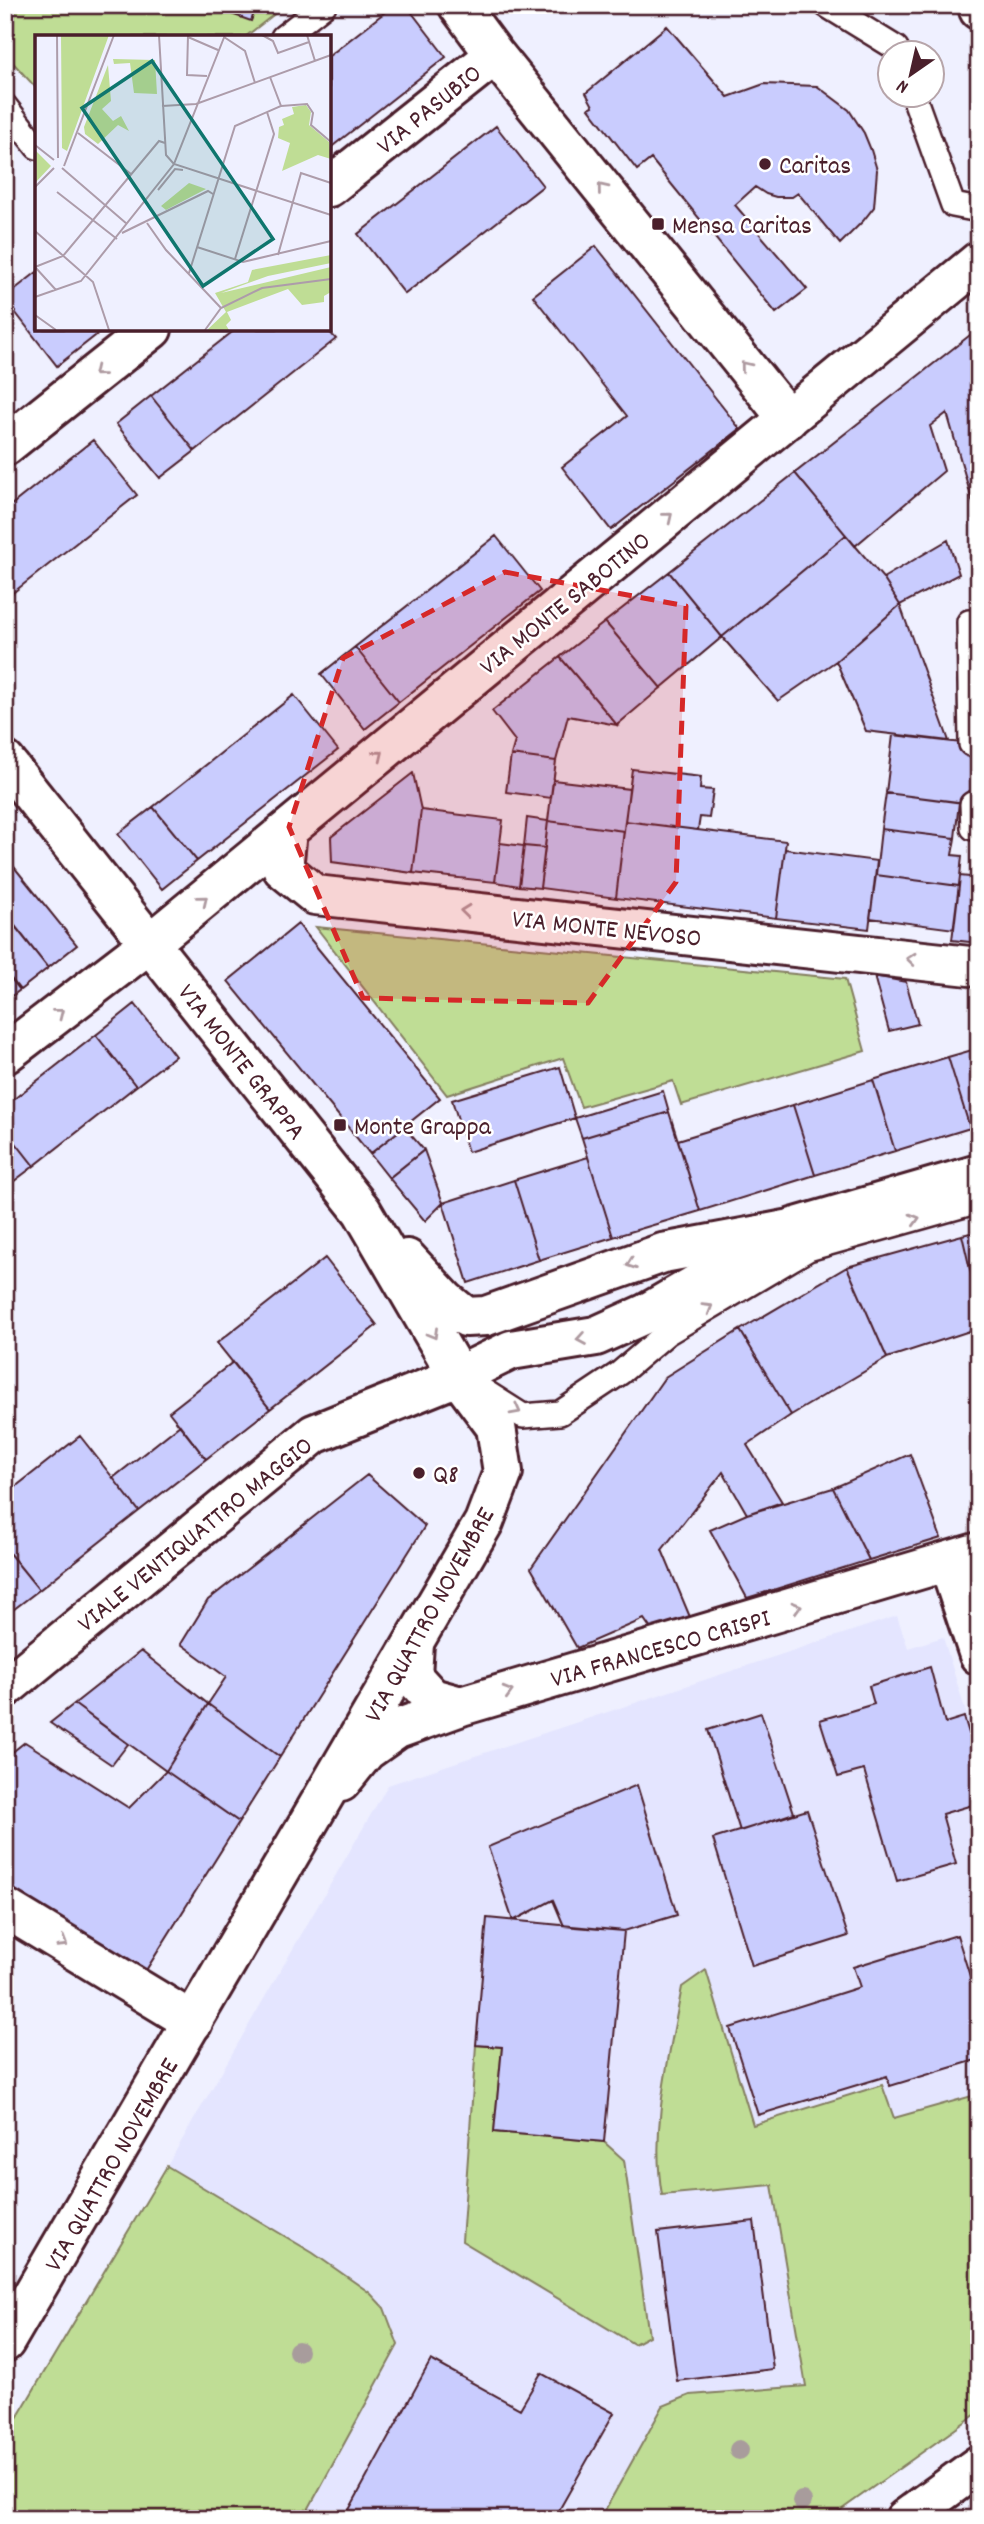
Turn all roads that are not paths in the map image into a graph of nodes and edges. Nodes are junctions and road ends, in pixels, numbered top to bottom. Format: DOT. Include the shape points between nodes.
graph roads {
  1 [pos="324,5"];
  2 [pos="458,5"];
  3 [pos="826,5"];
  4 [pos="286,35"];
  5 [pos="879,38"];
  6 [pos="495,55"];
  7 [pos="5,106"];
  8 [pos="918,108"];
  9 [pos="35,144"];
  10 [pos="331,185"];
  11 [pos="979,210"];
  12 [pos="979,261"];
  13 [pos="149,331"];
  14 [pos="788,419"];
  15 [pos="5,446"];
  16 [pos="969,622"];
  17 [pos="971,744"];
  18 [pos="5,761"];
  19 [pos="972,804"];
  20 [pos="979,828"];
  21 [pos="286,831"];
  22 [pos="150,943"];
  23 [pos="979,967"];
  24 [pos="5,1054"];
  25 [pos="979,1174"];
  26 [pos="979,1201"];
  27 [pos="362,1212"];
  28 [pos="793,1228"];
  29 [pos="458,1376"];
  30 [pos="964,1557"];
  31 [pos="414,1643"];
  32 [pos="979,1655"];
  33 [pos="5,1688"];
  34 [pos="461,1706"];
  35 [pos="315,1813"];
  36 [pos="5,1908"];
  37 [pos="192,2022"];
  38 [pos="10,2322"];
  39 [pos="979,2465"];
  40 [pos="905,2519"];
  1 -- 4 [label="lane"];
  2 -- 6 [label="street"];
  3 -- 5 [label="lane"];
  6 -- 10 [label="street, VIA PASUBIO"];
  14 -- 6 [label="street, one-way"];
  7 -- 9 [label="lane"];
  8 -- 11 [label="lane" via="953,205"];
  12 -- 14 [label="street, VIA MONTE SABOTINO"];
  13 -- 15 [label="street, one-way"];
  21 -- 14 [label="street, VIA MONTE SABOTINO, one-way"];
  16 -- 17 [label="lane"];
  18 -- 22 [label="street, VIA MONTE GRAPPA"];
  19 -- 20 [label="lane" via="973,828"];
  22 -- 21 [label="street, VIA MONTE SABOTINO, one-way"];
  23 -- 21 [label="street, VIA MONTE NEVOSO, one-way" via="315,895 283,869"];
  24 -- 22 [label="street, VIA MONTE SABOTINO, one-way"];
  22 -- 27 [label="street, VIA MONTE GRAPPA"];
  25 -- 28 [label="street, VIALE VENTIQUATTRO MAGGIO"];
  29 -- 26 [label="lane, one-way" via="523,1416 560,1413 620,1373 667,1333 808,1249"];
  28 -- 27 [label="street, one-way" via="663,1253 486,1316 466,1317"];
  27 -- 29 [label="street, VIA MONTE GRAPPA, one-way"];
  28 -- 29 [label="street, VIALE VENTIQUATTRO MAGGIO, one-way" via="646,1313 596,1336 512,1350"];
  29 -- 31 [label="street, VIA QUATTRO NOVEMBRE" via="496,1427 503,1472 484,1522"];
  29 -- 33 [label="street, VIALE VENTIQUATTRO MAGGIO" via="314,1434"];
  30 -- 32 [label="street, VIA FRANCESCO CRISPI"];
  34 -- 30 [label="street, VIA FRANCESCO CRISPI, one-way"];
  31 -- 34 [label="street" via="412,1676 432,1698"];
  31 -- 35 [label="street, VIA QUATTRO NOVEMBRE"];
  34 -- 35 [label="street, VIA QUATTRO NOVEMBRE" via="397,1729 376,1744"];
  35 -- 37 [label="street, VIA QUATTRO NOVEMBRE"];
  36 -- 37 [label="street, one-way"];
  37 -- 38 [label="street, VIA QUATTRO NOVEMBRE"];
  39 -- 40 [label="street"];
}
